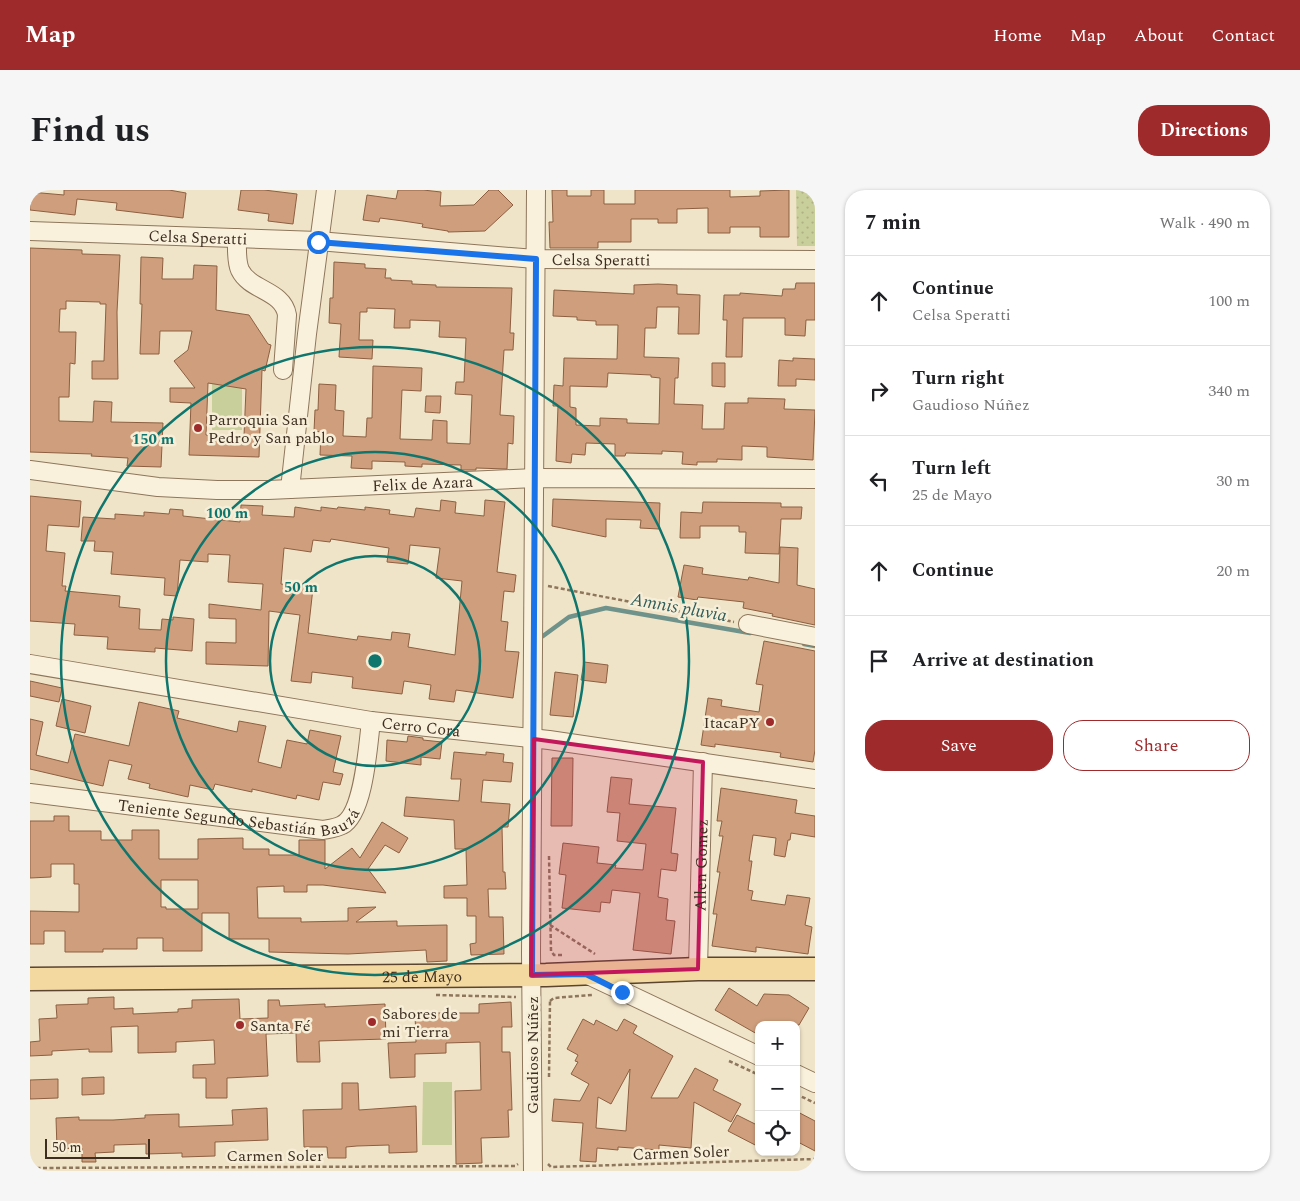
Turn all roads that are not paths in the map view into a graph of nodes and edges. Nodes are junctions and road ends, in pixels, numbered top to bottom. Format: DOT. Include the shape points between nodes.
graph roads {
  1 [pos="326,190"];
  2 [pos="536,190"];
  3 [pos="30,230"];
  4 [pos="237,238"];
  5 [pos="318,242"];
  6 [pos="536,259"];
  7 [pos="815,260"];
  8 [pos="285,334"];
  9 [pos="307,334"];
  10 [pos="284,353"];
  11 [pos="305,354"];
  12 [pos="283,370"];
  13 [pos="30,470"];
  14 [pos="535,478"];
  15 [pos="815,479"];
  16 [pos="290,489"];
  17 [pos="748,624"];
  18 [pos="815,637"];
  19 [pos="30,664"];
  20 [pos="372,721"];
  21 [pos="534,739"];
  22 [pos="703,762"];
  23 [pos="815,779"];
  24 [pos="30,793"];
  25 [pos="698,969"];
  26 [pos="815,969"];
  27 [pos="532,975"];
  28 [pos="592,975"];
  29 [pos="30,979"];
  30 [pos="755,1054"];
  31 [pos="800,1076"];
  32 [pos="815,1083"];
  33 [pos="540,1167"];
  1 -- 5 [label="street"];
  2 -- 6 [label="street, Gaudioso Núñez"];
  3 -- 4 [label="street, Celsa Speratti"];
  4 -- 5 [label="street, Celsa Speratti"];
  4 -- 8 [label="street" via="239,268 244,276 283,302 287,315"];
  5 -- 6 [label="street, Celsa Speratti"];
  5 -- 9 [label="street"];
  6 -- 7 [label="street, Celsa Speratti"];
  6 -- 14 [label="street, Gaudioso Núñez"];
  8 -- 9 [label="street"];
  8 -- 10 [label="street"];
  9 -- 11 [label="street"];
  10 -- 11 [label="street"];
  10 -- 12 [label="street"];
  11 -- 16 [label="street"];
  13 -- 16 [label="street, Felix de Azara" via="158,487"];
  14 -- 15 [label="street, Felix de Azara"];
  14 -- 16 [label="street, Felix de Azara"];
  14 -- 21 [label="street, Gaudioso Núñez"];
  17 -- 18 [label="street"];
  19 -- 20 [label="street, Cerro Corá"];
  20 -- 21 [label="street, Cerro Corá"];
  20 -- 24 [label="street, Teniente Segundo Sebastián Bauzá" via="362,790 353,812 343,825 323,830"];
  21 -- 22 [label="street, Cerro Corá"];
  21 -- 27 [label="street, Gaudioso Núñez"];
  22 -- 23 [label="street, Cerro Corá"];
  22 -- 25 [label="street, Allen Gomez"];
  25 -- 26 [label="main road, 25 de Mayo"];
  25 -- 28 [label="main road, 25 de Mayo"];
  27 -- 28 [label="main road, 25 de Mayo"];
  27 -- 29 [label="main road, 25 de Mayo"];
  27 -- 33 [label="street, Gaudioso Núñez"];
  28 -- 30 [label="street"];
  31 -- 32 [label="street"];
}
